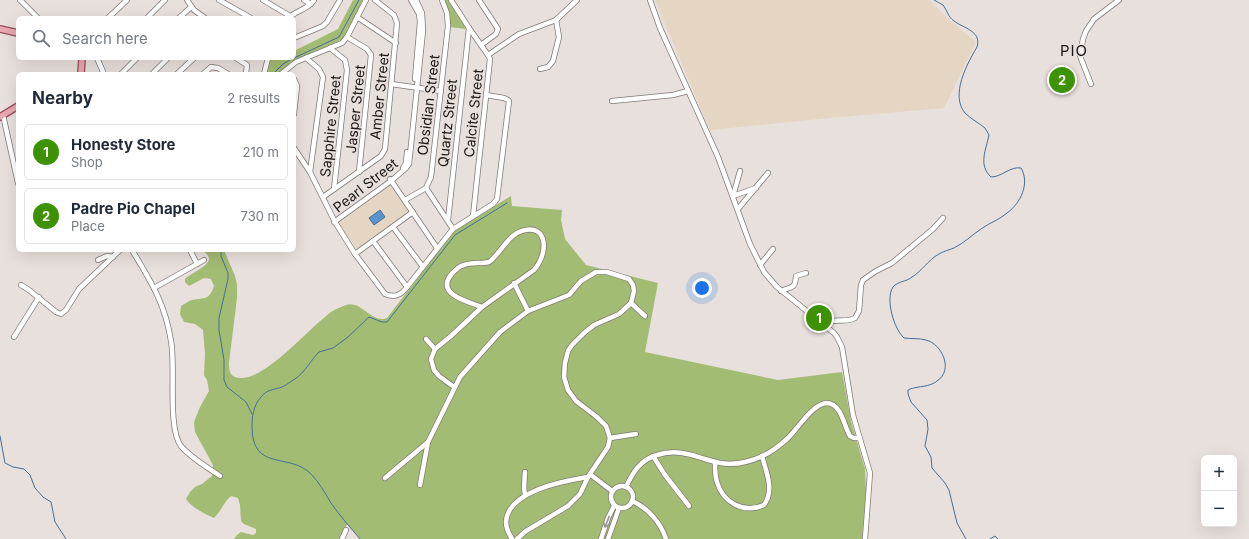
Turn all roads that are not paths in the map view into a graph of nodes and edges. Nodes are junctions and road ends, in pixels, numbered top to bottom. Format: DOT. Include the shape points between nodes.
graph roads {
  1 [pos="20,0"];
  2 [pos="127,0"];
  3 [pos="165,0"];
  4 [pos="187,0"];
  5 [pos="219,0"];
  6 [pos="263,0"];
  7 [pos="304,0"];
  8 [pos="340,0"];
  9 [pos="366,0"];
  10 [pos="375,0"];
  11 [pos="411,0"];
  12 [pos="416,0"];
  13 [pos="442,0"];
  14 [pos="451,0"];
  15 [pos="479,0"];
  16 [pos="578,0"];
  17 [pos="650,0"];
  18 [pos="1119,0"];
  19 [pos="313,2"];
  20 [pos="191,7"];
  21 [pos="36,16"];
  22 [pos="110,16"];
  23 [pos="149,16"];
  24 [pos="181,16"];
  25 [pos="201,16"];
  26 [pos="247,16"];
  27 [pos="287,16"];
  28 [pos="291,16"];
  29 [pos="357,17"];
  30 [pos="556,20"];
  31 [pos="469,28"];
  32 [pos="0,29"];
  33 [pos="16,33"];
  34 [pos="296,37"];
  35 [pos="347,37"];
  36 [pos="396,43"];
  37 [pos="481,45"];
  38 [pos="330,48"];
  39 [pos="488,55"];
  40 [pos="306,58"];
  41 [pos="82,60"];
  42 [pos="98,60"];
  43 [pos="135,60"];
  44 [pos="166,60"];
  45 [pos="192,60"];
  46 [pos="239,60"];
  47 [pos="268,60"];
  48 [pos="540,69"];
  49 [pos="82,72"];
  50 [pos="103,72"];
  51 [pos="123,72"];
  52 [pos="154,72"];
  53 [pos="180,72"];
  54 [pos="206,72"];
  55 [pos="225,72"];
  56 [pos="246,72"];
  57 [pos="264,72"];
  58 [pos="286,72"];
  59 [pos="296,84"];
  60 [pos="391,84"];
  61 [pos="1091,84"];
  62 [pos="415,87"];
  63 [pos="441,91"];
  64 [pos="688,91"];
  65 [pos="296,95"];
  66 [pos="486,95"];
  67 [pos="612,101"];
  68 [pos="16,107"];
  69 [pos="2,116"];
  70 [pos="296,151"];
  71 [pos="740,171"];
  72 [pos="310,172"];
  73 [pos="359,172"];
  74 [pos="768,173"];
  75 [pos="16,174"];
  76 [pos="391,180"];
  77 [pos="426,188"];
  78 [pos="756,188"];
  79 [pos="334,189"];
  80 [pos="733,196"];
  81 [pos="323,197"];
  82 [pos="404,200"];
  83 [pos="738,209"];
  84 [pos="413,212"];
  85 [pos="473,216"];
  86 [pos="943,218"];
  87 [pos="448,220"];
  88 [pos="334,221"];
  89 [pos="393,227"];
  90 [pos="452,229"];
  91 [pos="373,241"];
  92 [pos="437,248"];
  93 [pos="773,249"];
  94 [pos="118,252"];
  95 [pos="133,252"];
  96 [pos="191,252"];
  97 [pos="355,254"];
  98 [pos="113,257"];
  99 [pos="98,260"];
  100 [pos="204,260"];
  101 [pos="197,264"];
  102 [pos="760,265"];
  103 [pos="423,267"];
  104 [pos="806,273"];
  105 [pos="514,283"];
  106 [pos="21,285"];
  107 [pos="407,287"];
  108 [pos="154,288"];
  109 [pos="781,291"];
  110 [pos="39,297"];
  111 [pos="631,303"];
  112 [pos="482,307"];
  113 [pos="528,311"];
  114 [pos="645,316"];
  115 [pos="824,326"];
  116 [pos="14,337"];
  117 [pos="426,339"];
  118 [pos="435,349"];
  119 [pos="454,387"];
  120 [pos="636,434"];
  121 [pos="610,438"];
  122 [pos="859,438"];
  123 [pos="428,442"];
  124 [pos="653,456"];
  125 [pos="762,456"];
  126 [pos="715,463"];
  127 [pos="525,472"];
  128 [pos="220,476"];
  129 [pos="590,476"];
  130 [pos="385,478"];
  131 [pos="420,485"];
  132 [pos="626,487"];
  133 [pos="612,491"];
  134 [pos="525,495"];
  135 [pos="632,501"];
  136 [pos="614,506"];
  137 [pos="688,506"];
  138 [pos="619,508"];
  139 [pos="346,530"];
  140 [pos="344,538"];
  141 [pos="512,539"];
  142 [pos="517,539"];
  143 [pos="601,539"];
  144 [pos="608,539"];
  145 [pos="666,539"];
  146 [pos="865,539"];
  1 -- 21 [label="street"];
  2 -- 22 [label="street"];
  3 -- 23 [label="street"];
  4 -- 20 [label="street"];
  5 -- 26 [label="street"];
  6 -- 27 [label="street"];
  7 -- 19 [label="street"];
  8 -- 34 [label="street" via="323,26"];
  9 -- 29 [label="street"];
  10 -- 36 [label="street, Amber Street" via="396,18"];
  11 -- 62 [label="street, Pearl Street" via="420,22"];
  12 -- 62 [label="street, Pearl Street" via="423,22"];
  13 -- 63 [label="street, Obsidian Street" via="448,26"];
  14 -- 31 [label="street, Calcite Street"];
  15 -- 37 [label="street" via="498,29 496,34"];
  16 -- 30 [label="street"];
  17 -- 64 [label="street"];
  18 -- 61 [label="street" via="1094,19 1083,39 1080,56"];
  19 -- 28 [label="street" via="306,9"];
  20 -- 24 [label="street"];
  20 -- 25 [label="street"];
  29 -- 35 [label="street"];
  29 -- 36 [label="street"];
  30 -- 39 [label="street" via="520,34"];
  30 -- 48 [label="street" via="559,38 553,61 548,67"];
  31 -- 37 [label="street, Calcite Street"];
  31 -- 87 [label="street, Quartz Street"];
  32 -- 33 [label="main road"];
  35 -- 38 [label="street" via="342,43"];
  35 -- 73 [label="street, Jasper Street" via="367,49 371,55"];
  36 -- 60 [label="street, Amber Street"];
  37 -- 39 [label="street, Calcite Street"];
  38 -- 40 [label="street"];
  38 -- 79 [label="street, Sapphire Street" via="345,60 347,70"];
  39 -- 66 [label="street, Calcite Street" via="490,62"];
  40 -- 58 [label="street" via="296,62"];
  40 -- 72 [label="street" via="319,69 323,77"];
  41 -- 49 [label="main road"];
  42 -- 50 [label="street"];
  43 -- 51 [label="street"];
  44 -- 52 [label="street"];
  45 -- 53 [label="street"];
  46 -- 56 [label="street" via="247,65"];
  47 -- 57 [label="street"];
  54 -- 55 [label="street" via="212,67"];
  59 -- 65 [label="street"];
  60 -- 62 [label="street"];
  60 -- 73 [label="street, Amber Street" via="384,152"];
  62 -- 63 [label="street"];
  62 -- 76 [label="street, Pearl Street" via="409,164"];
  63 -- 77 [label="street, Obsidian Street" via="430,178"];
  64 -- 67 [label="street" via="673,95"];
  64 -- 80 [label="street" via="713,144"];
  66 -- 85 [label="street, Calcite Street"];
  66 -- 85 [label="street" via="506,98 509,105 497,199 495,203"];
  68 -- 69 [label="main road"];
  69 -- 75 [label="street"];
  70 -- 72 [label="street"];
  71 -- 80 [label="street"];
  72 -- 81 [label="street"];
  73 -- 79 [label="street, Amber Street"];
  74 -- 78 [label="street"];
  76 -- 82 [label="street"];
  76 -- 88 [label="street, Pearl Street"];
  77 -- 82 [label="street"];
  77 -- 87 [label="street"];
  78 -- 80 [label="street"];
  78 -- 83 [label="street"];
  79 -- 81 [label="street, Amber Street"];
  80 -- 83 [label="street"];
  81 -- 88 [label="street"];
  82 -- 84 [label="street"];
  83 -- 102 [label="street"];
  84 -- 89 [label="street"];
  84 -- 92 [label="street"];
  85 -- 90 [label="street"];
  86 -- 115 [label="street" via="892,263 863,280 859,311 855,318 848,321 829,321"];
  87 -- 90 [label="street"];
  88 -- 97 [label="street"];
  89 -- 91 [label="street"];
  89 -- 103 [label="street"];
  90 -- 92 [label="street"];
  91 -- 97 [label="street"];
  91 -- 107 [label="street"];
  92 -- 103 [label="street"];
  93 -- 102 [label="street"];
  94 -- 98 [label="street"];
  95 -- 108 [label="street"];
  96 -- 101 [label="street"];
  97 -- 107 [label="street" via="382,291 388,295 400,295"];
  98 -- 99 [label="street" via="107,256"];
  98 -- 110 [label="street" via="78,289 63,313 58,313"];
  100 -- 101 [label="street"];
  101 -- 108 [label="street"];
  102 -- 109 [label="street"];
  103 -- 107 [label="street"];
  104 -- 109 [label="street" via="796,276 796,283"];
  105 -- 112 [label="street"];
  105 -- 112 [label="street" via="534,270 543,256 544,239 535,231 516,234 489,262 465,264 449,277 446,283 451,293"];
  105 -- 113 [label="street"];
  106 -- 110 [label="street"];
  108 -- 128 [label="street" via="166,316 172,342 173,406 178,440 187,452"];
  109 -- 115 [label="street"];
  110 -- 116 [label="street"];
  111 -- 113 [label="street" via="634,291 631,281 601,271 581,281 569,295"];
  111 -- 114 [label="street"];
  111 -- 121 [label="street" via="619,314 584,332 568,351 565,363 564,377 572,396 602,422"];
  112 -- 118 [label="street"];
  113 -- 119 [label="street" via="500,332 464,371"];
  115 -- 122 [label="street" via="837,337 842,347"];
  117 -- 118 [label="street"];
  118 -- 119 [label="street" via="431,359 434,370"];
  119 -- 123 [label="street"];
  120 -- 121 [label="street"];
  121 -- 129 [label="street" via="606,452"];
  122 -- 125 [label="street" via="850,436 835,407 822,404 814,409 786,440"];
  122 -- 146 [label="street" via="870,473"];
  123 -- 130 [label="street"];
  123 -- 131 [label="street"];
  124 -- 126 [label="street" via="677,451"];
  124 -- 132 [label="street" via="634,471"];
  124 -- 137 [label="street"];
  125 -- 126 [label="street" via="739,464"];
  125 -- 126 [label="street" via="770,495 764,505 753,508 735,505 724,497 716,481"];
  127 -- 134 [label="street"];
  129 -- 133 [label="street"];
  129 -- 134 [label="street" via="551,484"];
  129 -- 142 [label="street" via="580,494 568,506"];
  132 -- 133 [label="street" via="620,486"];
  132 -- 135 [label="street" via="633,494"];
  133 -- 136 [label="street" via="610,499"];
  134 -- 141 [label="street" via="514,504 507,516 506,526"];
  135 -- 138 [label="street" via="627,507"];
  135 -- 145 [label="street" via="660,525"];
  136 -- 138 [label="street"];
  136 -- 143 [label="street, one-way"];
  138 -- 144 [label="street"];
  139 -- 140 [label="street"];
}
